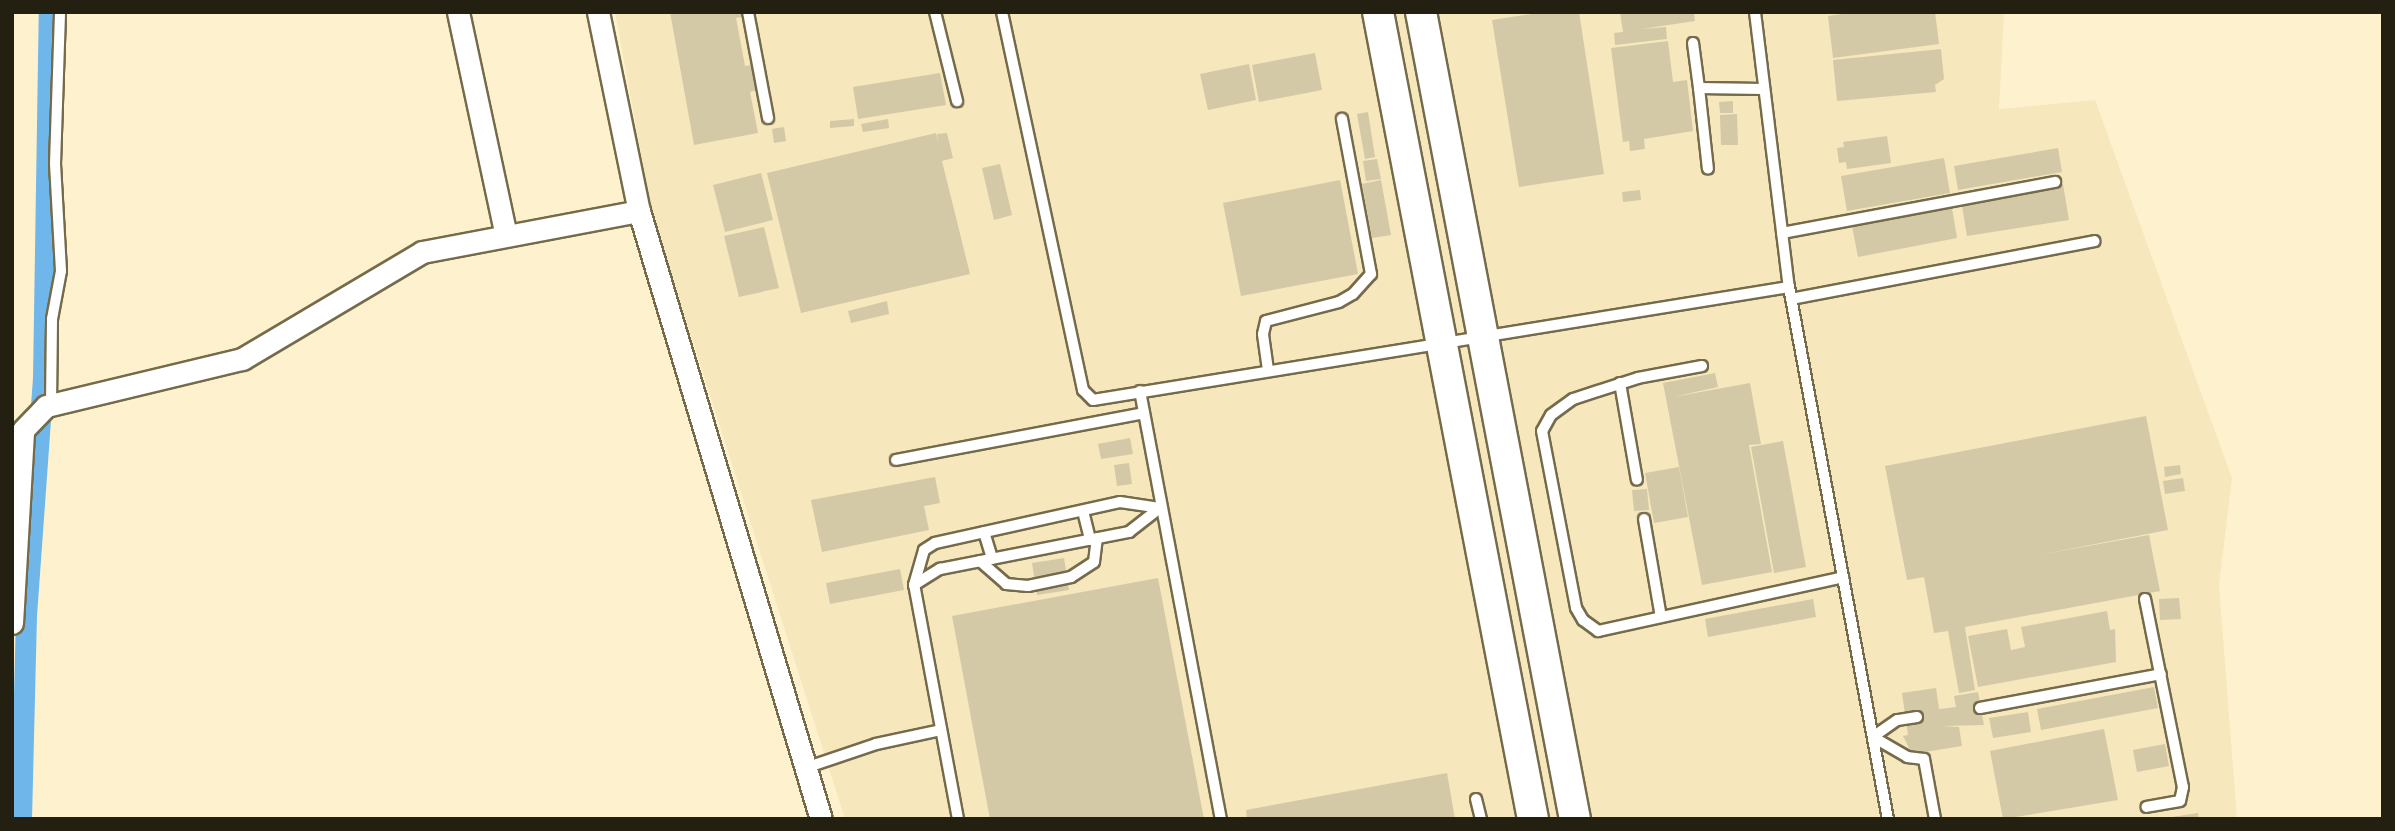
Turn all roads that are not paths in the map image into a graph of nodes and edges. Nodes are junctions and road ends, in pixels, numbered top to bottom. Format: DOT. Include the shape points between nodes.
graph roads {
  1 [pos="60,12"];
  2 [pos="458,12"];
  3 [pos="598,12"];
  4 [pos="748,12"];
  5 [pos="935,12"];
  6 [pos="1002,12"];
  7 [pos="1378,12"];
  8 [pos="1421,12"];
  9 [pos="1755,12"];
  10 [pos="1693,43"];
  11 [pos="1699,88"];
  12 [pos="1763,89"];
  13 [pos="957,101"];
  14 [pos="768,118"];
  15 [pos="1342,119"];
  16 [pos="1708,169"];
  17 [pos="2055,182"];
  18 [pos="639,211"];
  19 [pos="1782,233"];
  20 [pos="506,235"];
  21 [pos="2095,241"];
  22 [pos="1788,287"];
  23 [pos="1791,299"];
  24 [pos="1483,335"];
  25 [pos="1443,343"];
  26 [pos="1702,366"];
  27 [pos="1268,370"];
  28 [pos="1620,383"];
  29 [pos="1140,391"];
  30 [pos="1144,413"];
  31 [pos="33,418"];
  32 [pos="896,460"];
  33 [pos="1637,480"];
  34 [pos="1160,508"];
  35 [pos="1083,510"];
  36 [pos="1644,519"];
  37 [pos="984,532"];
  38 [pos="1093,539"];
  39 [pos="992,559"];
  40 [pos="980,561"];
  41 [pos="1843,577"];
  42 [pos="914,585"];
  43 [pos="2145,599"];
  44 [pos="1661,617"];
  45 [pos="12,623"];
  46 [pos="2161,674"];
  47 [pos="1980,708"];
  48 [pos="1917,717"];
  49 [pos="941,730"];
  50 [pos="1872,737"];
  51 [pos="814,765"];
  52 [pos="1476,799"];
  53 [pos="2147,807"];
  54 [pos="821,819"];
  55 [pos="958,819"];
  56 [pos="1221,819"];
  57 [pos="1481,819"];
  58 [pos="1533,819"];
  59 [pos="1575,819"];
  60 [pos="1888,819"];
  61 [pos="1935,819"];
  1 -- 31 [label="lane" via="55,164 61,271"];
  2 -- 20 [label="street"];
  3 -- 18 [label="street"];
  4 -- 14 [label="lane"];
  5 -- 13 [label="lane"];
  6 -- 29 [label="lane" via="1083,390 1093,400"];
  7 -- 25 [label="street"];
  8 -- 24 [label="street"];
  9 -- 12 [label="lane"];
  10 -- 11 [label="lane"];
  11 -- 12 [label="lane"];
  11 -- 16 [label="lane"];
  12 -- 19 [label="lane"];
  15 -- 27 [label="lane" via="1371,274 1339,302 1266,321 1263,334"];
  17 -- 19 [label="lane"];
  18 -- 20 [label="street"];
  18 -- 51 [label="street"];
  19 -- 22 [label="lane"];
  20 -- 31 [label="street" via="422,253 242,359"];
  21 -- 23 [label="lane"];
  22 -- 23 [label="lane"];
  22 -- 24 [label="lane"];
  23 -- 41 [label="lane"];
  24 -- 25 [label="lane"];
  24 -- 59 [label="street"];
  25 -- 27 [label="lane"];
  25 -- 58 [label="street"];
  26 -- 28 [label="lane"];
  27 -- 29 [label="lane"];
  28 -- 33 [label="lane"];
  28 -- 44 [label="lane" via="1573,399 1551,415 1542,431 1576,608 1583,620 1598,631"];
  29 -- 30 [label="lane"];
  30 -- 32 [label="lane"];
  30 -- 34 [label="lane"];
  31 -- 45 [label="street"];
  34 -- 35 [label="lane" via="1120,502"];
  34 -- 38 [label="lane" via="1129,532"];
  34 -- 56 [label="lane"];
  35 -- 37 [label="lane"];
  35 -- 38 [label="lane"];
  36 -- 44 [label="lane"];
  37 -- 39 [label="lane"];
  37 -- 42 [label="lane" via="935,543 924,550"];
  38 -- 39 [label="lane"];
  38 -- 40 [label="lane" via="1094,562 1071,577 1028,586 1006,584"];
  39 -- 40 [label="lane"];
  40 -- 42 [label="lane" via="940,569"];
  41 -- 44 [label="lane"];
  41 -- 50 [label="lane"];
  42 -- 49 [label="lane"];
  43 -- 46 [label="lane"];
  46 -- 47 [label="lane"];
  46 -- 53 [label="lane" via="2183,794 2180,802"];
  48 -- 50 [label="lane" via="1897,720"];
  49 -- 51 [label="lane" via="876,744"];
  49 -- 55 [label="lane"];
  50 -- 60 [label="lane"];
  50 -- 61 [label="lane" via="1907,757 1924,759"];
  51 -- 54 [label="street"];
  52 -- 57 [label="lane"];
}
